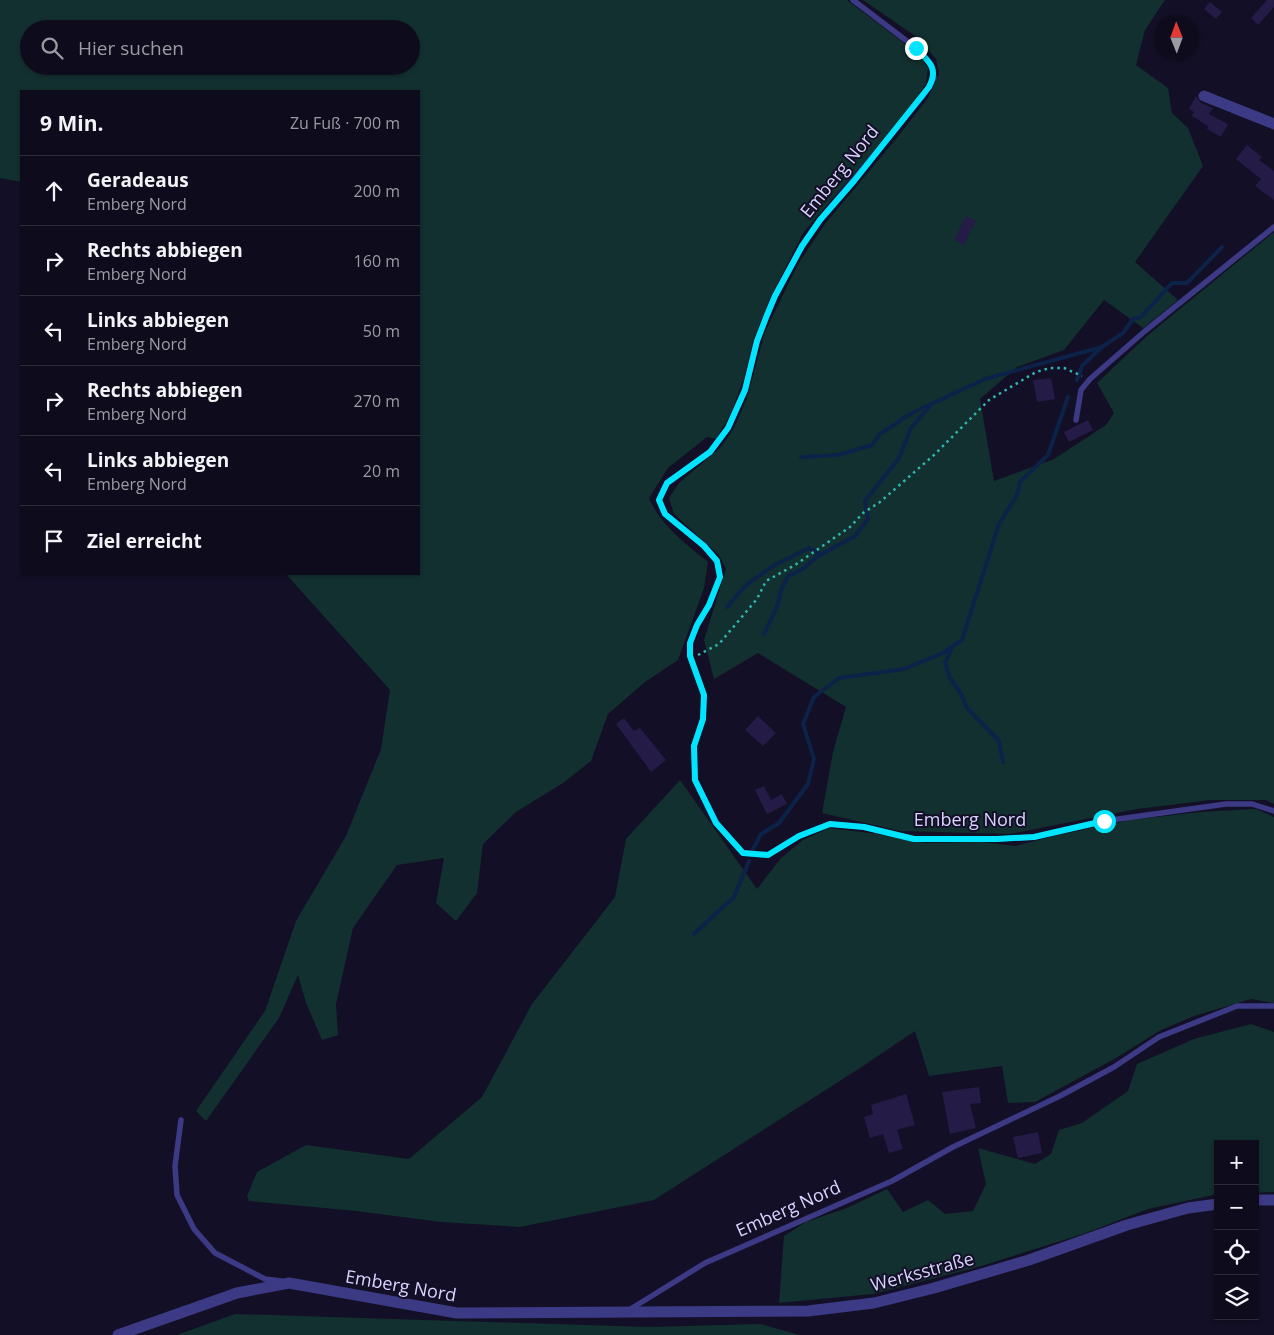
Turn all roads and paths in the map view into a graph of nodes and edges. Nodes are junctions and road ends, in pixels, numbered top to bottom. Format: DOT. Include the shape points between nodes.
graph roads {
  1 [pos="853,0"];
  2 [pos="1204,96"];
  3 [pos="1274,124"];
  4 [pos="1274,227"];
  5 [pos="1081,375"];
  6 [pos="1076,420"];
  7 [pos="692,661"];
  8 [pos="1274,811"];
  9 [pos="1274,1006"];
  10 [pos="181,1120"];
  11 [pos="1259,1200"];
  12 [pos="1274,1200"];
  13 [pos="1214,1205"];
  14 [pos="289,1283"];
  15 [pos="625,1312"];
  16 [pos="118,1335"];
  1 -- 7 [label="lane, Emberg Nord" via="916,48 931,64 934,78 802,246 767,315 745,390 728,428 710,452 667,483 659,500 665,514 717,561 720,577 690,643"];
  2 -- 3 [label="street"];
  4 -- 6 [label="lane" via="1090,379 1081,390"];
  5 -- 7 [label="path" via="1064,368 1050,368 1036,372 989,400 934,455 880,502 863,512 850,527 766,581 757,599 719,644 695,656"];
  7 -- 8 [label="lane, Emberg Nord" via="704,695 703,719 694,746 695,780 716,823 743,853 768,855 799,836 830,824 864,827 914,839 997,839 1034,837 1104,821 1226,804 1252,804"];
  9 -- 15 [label="lane, Emberg Nord" via="1238,1006 1159,1037 1114,1067 1060,1096 953,1147 892,1181 705,1263"];
  10 -- 14 [label="lane" via="174,1166 177,1195 194,1229 215,1253 265,1279"];
  11 -- 12 [label="street"];
  13 -- 15 [label="street, Werksstraße" via="1188,1208 1126,1225 1029,1260 874,1302 808,1311"];
  14 -- 15 [label="street, Emberg Nord" via="457,1313"];
  14 -- 16 [label="street" via="237,1293"];
}
